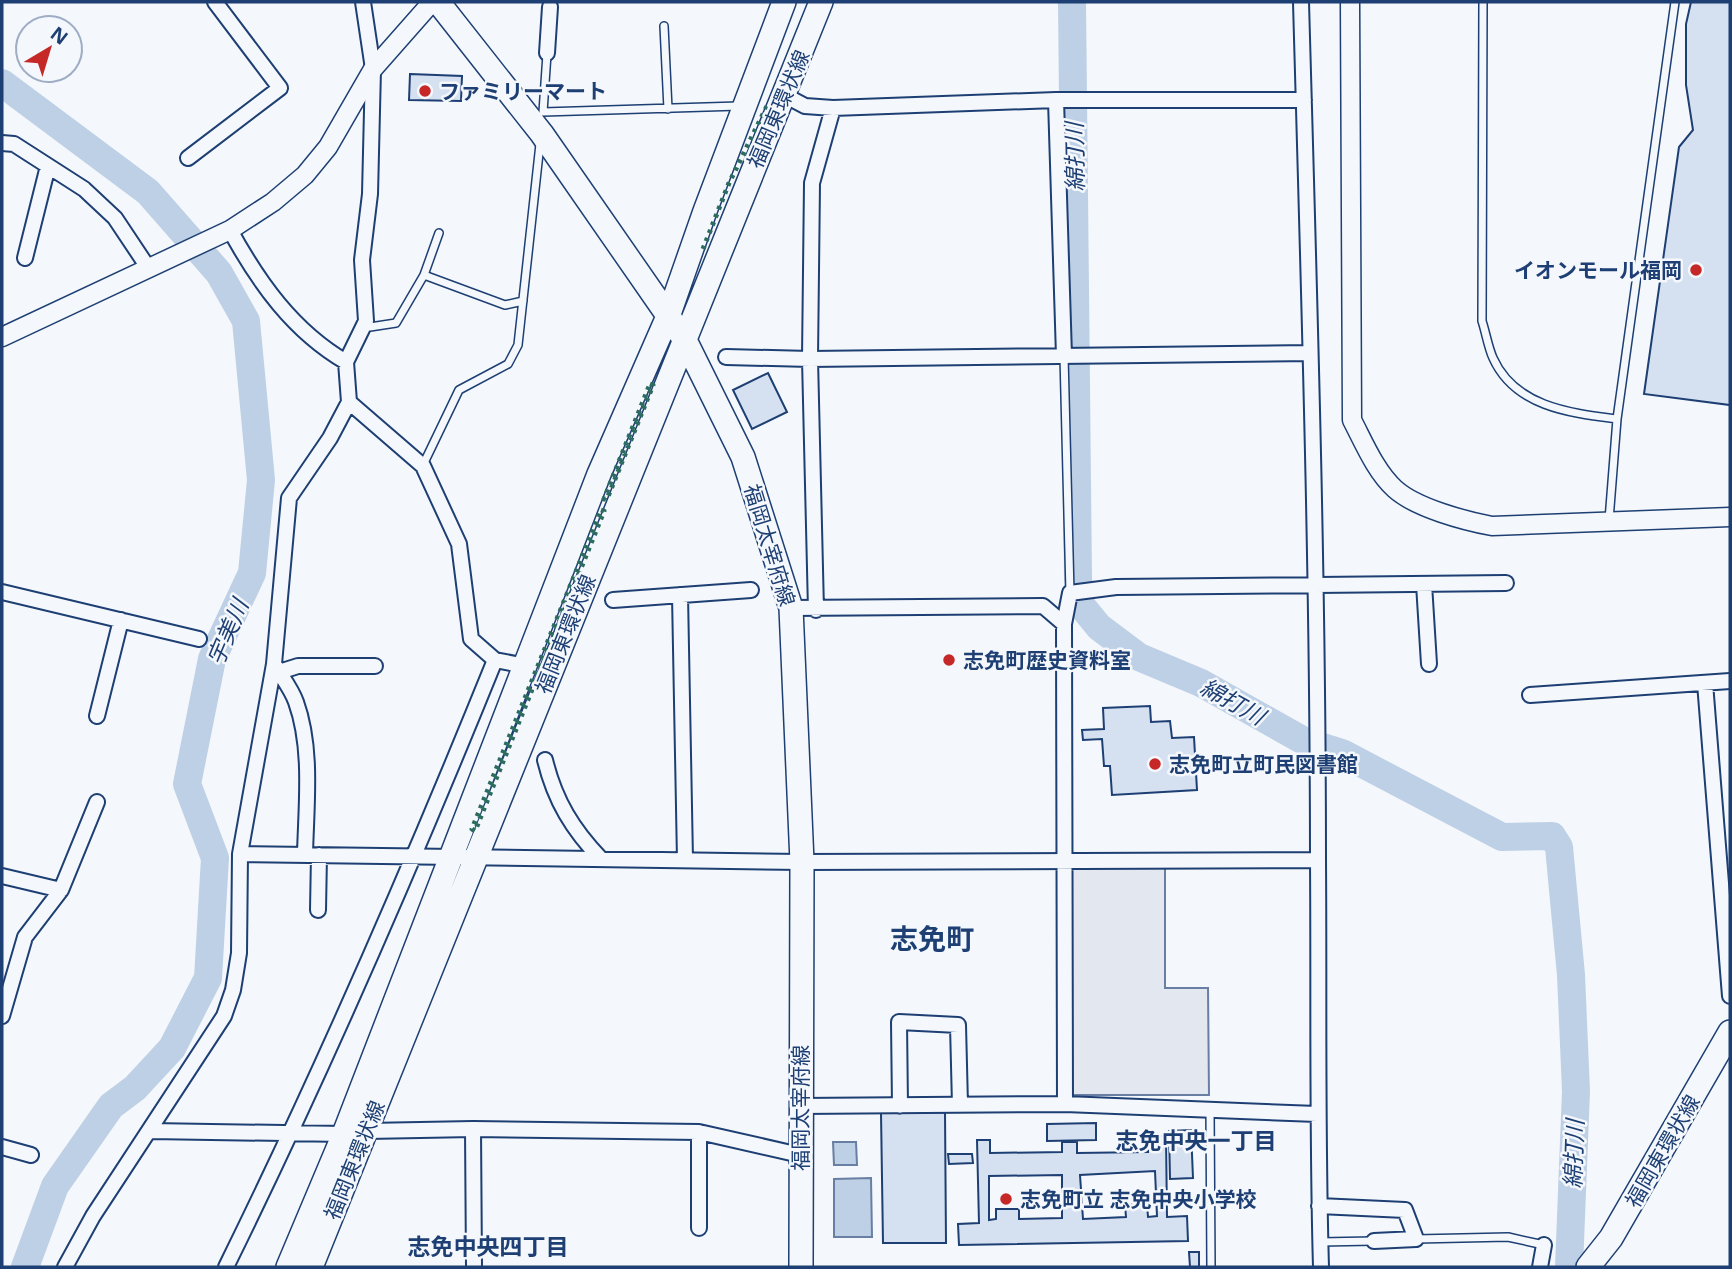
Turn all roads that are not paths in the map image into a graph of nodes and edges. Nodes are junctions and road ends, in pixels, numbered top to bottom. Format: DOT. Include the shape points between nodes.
graph roads {
  1 [pos="215,2"];
  2 [pos="363,2"];
  3 [pos="432,2"];
  4 [pos="438,2"];
  5 [pos="784,2"];
  6 [pos="821,2"];
  7 [pos="1301,2"];
  8 [pos="1350,2"];
  9 [pos="1483,2"];
  10 [pos="1675,2"];
  11 [pos="550,4"];
  12 [pos="664,26"];
  13 [pos="547,52"];
  14 [pos="373,69"];
  15 [pos="784,95"];
  16 [pos="1056,100"];
  17 [pos="1304,100"];
  18 [pos="747,106"];
  19 [pos="833,108"];
  20 [pos="668,109"];
  21 [pos="542,123"];
  22 [pos="2,134"];
  23 [pos="8,144"];
  24 [pos="188,158"];
  25 [pos="48,166"];
  26 [pos="226,231"];
  27 [pos="439,233"];
  28 [pos="25,258"];
  29 [pos="154,266"];
  30 [pos="424,275"];
  31 [pos="523,301"];
  32 [pos="669,314"];
  33 [pos="364,325"];
  34 [pos="2,337"];
  35 [pos="685,340"];
  36 [pos="1310,353"];
  37 [pos="1064,356"];
  38 [pos="726,357"];
  39 [pos="810,359"];
  40 [pos="346,362"];
  41 [pos="349,402"];
  42 [pos="1617,419"];
  43 [pos="423,466"];
  44 [pos="1730,517"];
  45 [pos="1609,520"];
  46 [pos="1506,583"];
  47 [pos="1424,584"];
  48 [pos="1315,586"];
  49 [pos="751,590"];
  50 [pos="2,592"];
  51 [pos="1070,593"];
  52 [pos="680,595"];
  53 [pos="613,600"];
  54 [pos="791,608"];
  55 [pos="816,610"];
  56 [pos="121,620"];
  57 [pos="1064,624"];
  58 [pos="199,639"];
  59 [pos="495,660"];
  60 [pos="1429,664"];
  61 [pos="375,666"];
  62 [pos="526,666"];
  63 [pos="276,668"];
  64 [pos="1730,681"];
  65 [pos="1705,683"];
  66 [pos="1530,695"];
  67 [pos="97,716"];
  68 [pos="545,761"];
  69 [pos="97,802"];
  70 [pos="240,854"];
  71 [pos="312,855"];
  72 [pos="415,857"];
  73 [pos="450,857"];
  74 [pos="474,858"];
  75 [pos="601,859"];
  76 [pos="1065,859"];
  77 [pos="685,860"];
  78 [pos="1318,860"];
  79 [pos="802,862"];
  80 [pos="2,876"];
  81 [pos="61,890"];
  82 [pos="318,910"];
  83 [pos="1730,996"];
  84 [pos="2,1016"];
  85 [pos="1730,1032"];
  86 [pos="1065,1104"];
  87 [pos="900,1105"];
  88 [pos="960,1105"];
  89 [pos="800,1106"];
  90 [pos="1210,1110"];
  91 [pos="1317,1114"];
  92 [pos="473,1129"];
  93 [pos="151,1131"];
  94 [pos="367,1131"];
  95 [pos="699,1132"];
  96 [pos="291,1134"];
  97 [pos="344,1134"];
  98 [pos="2,1147"];
  99 [pos="30,1155"];
  100 [pos="800,1155"];
  101 [pos="1319,1206"];
  102 [pos="699,1228"];
  103 [pos="1416,1239"];
  104 [pos="1374,1241"];
  105 [pos="1320,1242"];
  106 [pos="1544,1245"];
  107 [pos="65,1267"];
  108 [pos="226,1267"];
  109 [pos="288,1267"];
  110 [pos="311,1267"];
  111 [pos="474,1267"];
  112 [pos="801,1267"];
  113 [pos="1211,1267"];
  114 [pos="1321,1267"];
  115 [pos="1540,1267"];
  116 [pos="1588,1267"];
  1 -- 24 [label="street" via="281,88"];
  2 -- 14 [label="street"];
  3 -- 14 [label="street"];
  4 -- 21 [label="main road, 福岡太宰府線"];
  5 -- 18 [label="main road, 福岡東環状線"];
  6 -- 15 [label="main road, 福岡東環状線"];
  7 -- 17 [label="street"];
  8 -- 45 [label="street" via="1352,420 1396,490 1457,520 1492,526"];
  9 -- 42 [label="lane" via="1482,321 1493,359 1516,389 1539,402 1563,413"];
  10 -- 42 [label="lane"];
  11 -- 13 [label="street"];
  12 -- 20 [label="lane"];
  13 -- 21 [label="lane"];
  14 -- 26 [label="street" via="328,148 305,175 273,202"];
  14 -- 33 [label="street" via="370,194 362,260"];
  15 -- 19 [label="street" via="805,106"];
  15 -- 35 [label="main road, 福岡東環状線"];
  16 -- 17 [label="street"];
  16 -- 19 [label="street"];
  16 -- 37 [label="street"];
  17 -- 36 [label="street"];
  18 -- 20 [label="lane"];
  18 -- 32 [label="main road, 福岡東環状線"];
  19 -- 39 [label="street" via="812,183"];
  20 -- 21 [label="lane"];
  21 -- 31 [label="lane"];
  21 -- 32 [label="main road, 福岡太宰府線"];
  22 -- 23 [label="lane"];
  23 -- 25 [label="street"];
  25 -- 28 [label="street"];
  25 -- 29 [label="street" via="115,218"];
  26 -- 29 [label="street"];
  26 -- 40 [label="street" via="272,298 319,346"];
  27 -- 30 [label="lane"];
  29 -- 34 [label="street"];
  30 -- 31 [label="lane" via="505,305"];
  30 -- 33 [label="lane" via="397,323"];
  31 -- 43 [label="lane" via="518,345 508,364 459,390"];
  32 -- 35 [label="main road, 福岡太宰府線"];
  32 -- 62 [label="main road, 福岡東環状線" via="598,474"];
  33 -- 40 [label="street"];
  35 -- 54 [label="main road, 福岡太宰府線" via="743,457"];
  35 -- 74 [label="main road, 福岡東環状線"];
  36 -- 37 [label="street"];
  36 -- 48 [label="street"];
  37 -- 39 [label="street"];
  37 -- 51 [label="lane"];
  38 -- 39 [label="street"];
  39 -- 55 [label="street"];
  40 -- 41 [label="street"];
  41 -- 43 [label="street"];
  41 -- 63 [label="street" via="289,498"];
  42 -- 45 [label="lane"];
  43 -- 59 [label="street" via="459,544 471,639"];
  44 -- 45 [label="street"];
  46 -- 47 [label="street"];
  47 -- 48 [label="street"];
  47 -- 60 [label="street"];
  48 -- 51 [label="street" via="1116,587"];
  48 -- 78 [label="street"];
  49 -- 52 [label="street"];
  50 -- 56 [label="street"];
  51 -- 57 [label="street"];
  52 -- 53 [label="street"];
  52 -- 77 [label="street"];
  54 -- 55 [label="street"];
  54 -- 79 [label="main road, 福岡太宰府線"];
  55 -- 57 [label="street" via="1043,606"];
  56 -- 58 [label="street"];
  56 -- 67 [label="street"];
  57 -- 76 [label="street"];
  59 -- 62 [label="street"];
  59 -- 72 [label="street"];
  61 -- 63 [label="street"];
  62 -- 73 [label="main road, 福岡東環状線"];
  63 -- 70 [label="street"];
  63 -- 71 [label="street" via="296,702 303,735"];
  64 -- 65 [label="street"];
  65 -- 66 [label="street"];
  65 -- 83 [label="street"];
  68 -- 75 [label="street" via="562,809 577,834"];
  69 -- 81 [label="street"];
  70 -- 71 [label="street"];
  70 -- 93 [label="street" via="239,953 233,990 224,1017"];
  71 -- 72 [label="street"];
  71 -- 82 [label="street"];
  72 -- 73 [label="street"];
  72 -- 96 [label="street"];
  73 -- 74 [label="street"];
  73 -- 97 [label="main road, 福岡東環状線"];
  74 -- 75 [label="street"];
  74 -- 94 [label="main road, 福岡東環状線"];
  75 -- 77 [label="street"];
  76 -- 78 [label="street"];
  76 -- 79 [label="street"];
  76 -- 86 [label="street"];
  77 -- 79 [label="street"];
  78 -- 91 [label="street"];
  79 -- 89 [label="main road, 福岡太宰府線"];
  80 -- 81 [label="street"];
  81 -- 84 [label="street" via="25,937"];
  85 -- 116 [label="main road, 福岡東環状線" via="1611,1238"];
  86 -- 88 [label="street"];
  86 -- 90 [label="street"];
  87 -- 88 [label="street"];
  87 -- 88 [label="street" via="900,1022 958,1024"];
  87 -- 89 [label="street"];
  89 -- 100 [label="main road, 福岡太宰府線"];
  90 -- 91 [label="street"];
  90 -- 113 [label="lane"];
  91 -- 101 [label="street"];
  92 -- 94 [label="street"];
  92 -- 95 [label="street"];
  92 -- 111 [label="street"];
  93 -- 96 [label="street"];
  93 -- 107 [label="street" via="93,1216"];
  94 -- 110 [label="main road, 福岡東環状線"];
  95 -- 100 [label="street"];
  95 -- 102 [label="street"];
  96 -- 97 [label="street"];
  96 -- 108 [label="street"];
  97 -- 109 [label="main road, 福岡東環状線"];
  98 -- 99 [label="street"];
  100 -- 112 [label="main road, 福岡太宰府線"];
  101 -- 103 [label="street" via="1405,1210"];
  101 -- 105 [label="street"];
  103 -- 104 [label="street"];
  103 -- 106 [label="lane" via="1508,1237"];
  104 -- 105 [label="lane"];
  105 -- 114 [label="street"];
  106 -- 115 [label="street"];
}
